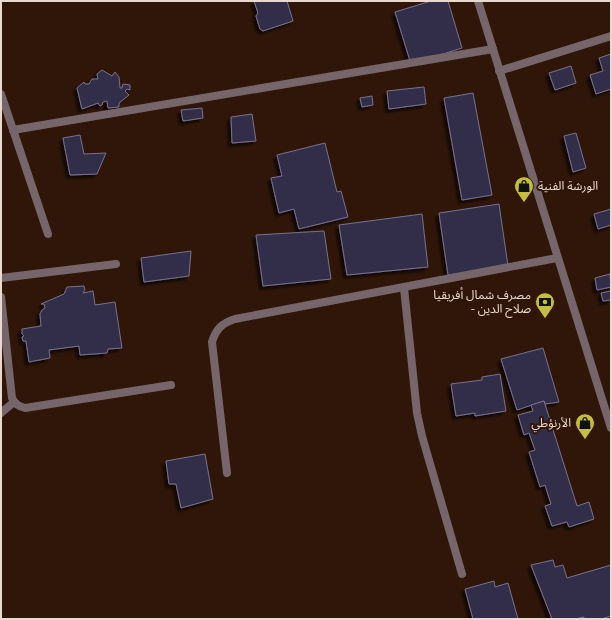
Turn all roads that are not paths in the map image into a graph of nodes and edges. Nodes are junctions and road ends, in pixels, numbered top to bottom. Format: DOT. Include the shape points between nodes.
graph roads {
  1 [pos="478,1"];
  2 [pos="611,36"];
  3 [pos="493,50"];
  4 [pos="499,71"];
  5 [pos="1,94"];
  6 [pos="13,130"];
  7 [pos="48,234"];
  8 [pos="557,258"];
  9 [pos="116,264"];
  10 [pos="1,278"];
  11 [pos="404,288"];
  12 [pos="1,297"];
  13 [pos="171,385"];
  14 [pos="14,402"];
  15 [pos="1,413"];
  16 [pos="611,428"];
  17 [pos="227,473"];
  18 [pos="462,574"];
  1 -- 3 [label="street"];
  2 -- 4 [label="street"];
  3 -- 4 [label="street"];
  3 -- 6 [label="street"];
  4 -- 8 [label="street"];
  5 -- 6 [label="street"];
  6 -- 7 [label="street"];
  8 -- 11 [label="street"];
  8 -- 16 [label="street"];
  9 -- 10 [label="street"];
  11 -- 17 [label="street" via="235,319 220,326 212,342 212,351"];
  11 -- 18 [label="street" via="422,436"];
  12 -- 14 [label="street"];
  13 -- 14 [label="street" via="25,408"];
  14 -- 15 [label="street"];
}
